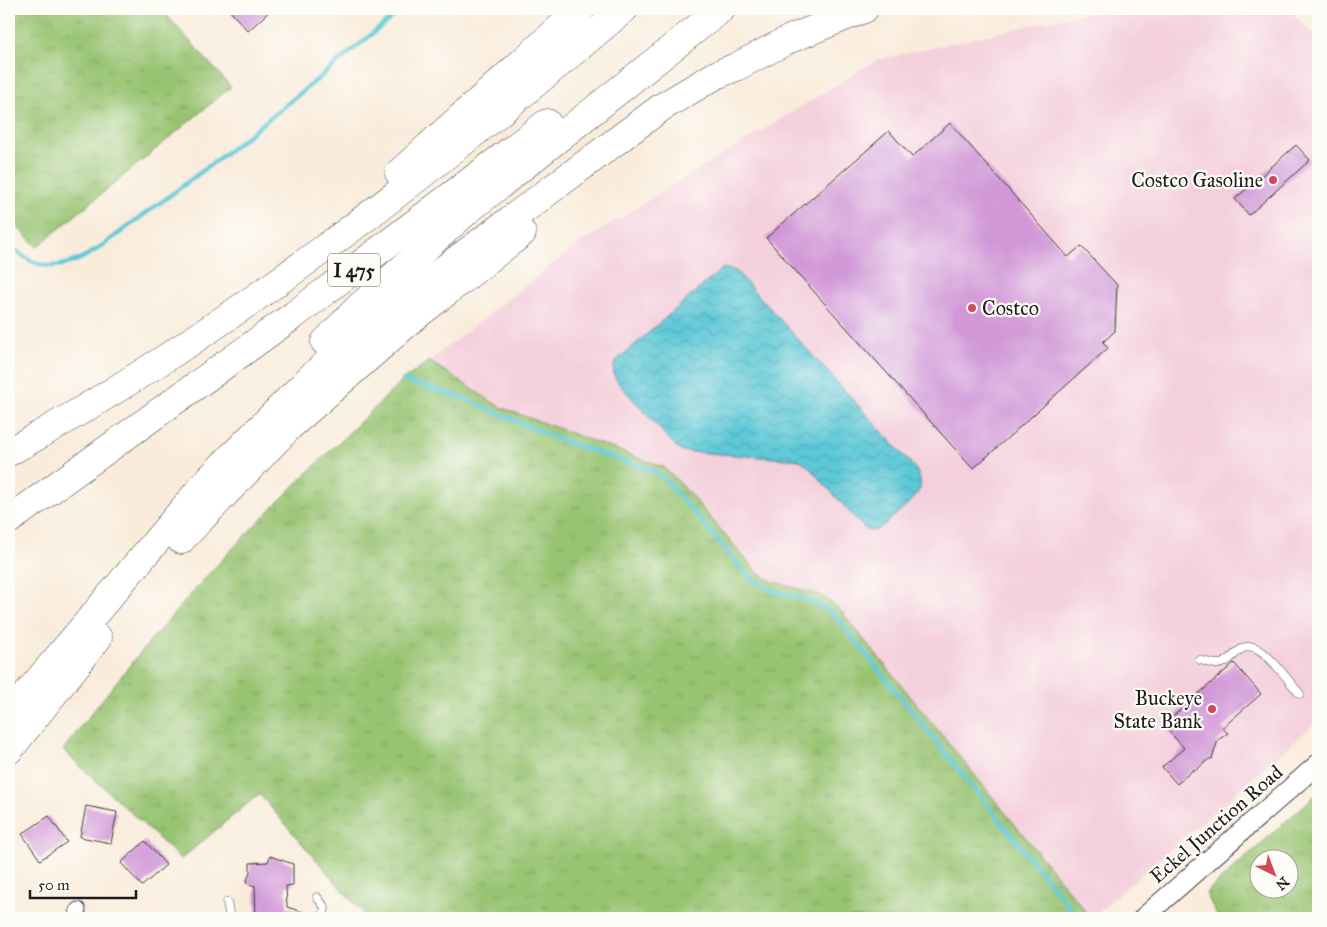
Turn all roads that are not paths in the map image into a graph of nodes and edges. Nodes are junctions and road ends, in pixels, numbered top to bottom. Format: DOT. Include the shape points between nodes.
graph roads {
  1 [pos="581,9"];
  2 [pos="624,9"];
  3 [pos="692,9"];
  4 [pos="721,9"];
  5 [pos="864,9"];
  6 [pos="736,67"];
  7 [pos="275,285"];
  8 [pos="9,452"];
  9 [pos="9,520"];
  10 [pos="1200,660"];
  11 [pos="1300,694"];
  12 [pos="9,701"];
  13 [pos="9,715"];
  14 [pos="9,750"];
  15 [pos="1318,764"];
  16 [pos="317,897"];
  17 [pos="227,902"];
  18 [pos="230,918"];
  19 [pos="323,918"];
  20 [pos="1143,918"];
  1 -- 7 [label="highway"];
  2 -- 7 [label="highway, I 475" via="438,164"];
  3 -- 9 [label="highway, I 475" via="302,309"];
  4 -- 12 [label="highway" via="467,211 358,308 224,446"];
  5 -- 6 [label="highway" via="790,39"];
  6 -- 13 [label="highway" via="662,107 406,296 342,349 278,408 207,481"];
  6 -- 14 [label="highway" via="412,319 289,427 180,540"];
  7 -- 8 [label="highway, I 475" via="95,404"];
  10 -- 11 [label="lane" via="1224,663 1238,651 1255,647"];
  15 -- 20 [label="street, Eckel Junction Road"];
  16 -- 19 [label="lane" via="325,908"];
  17 -- 18 [label="lane"];
}
